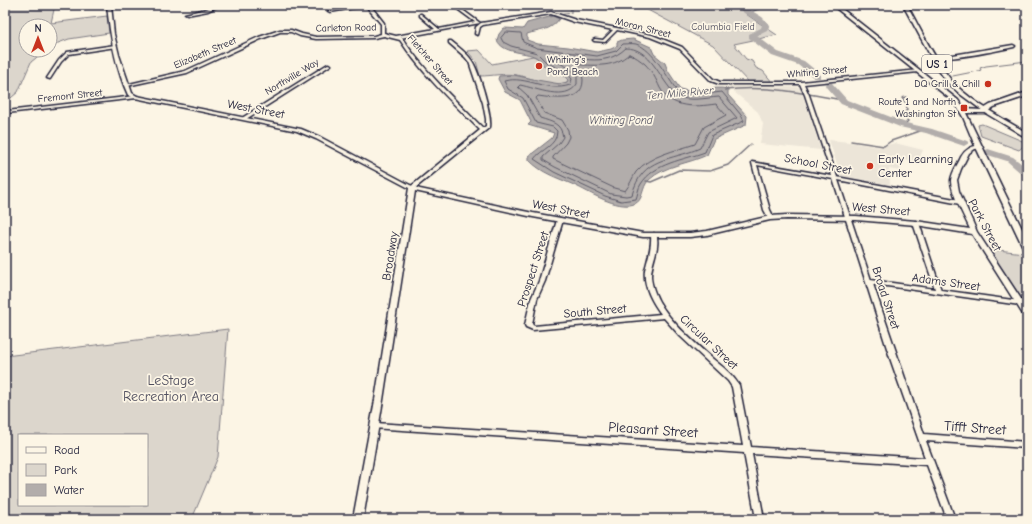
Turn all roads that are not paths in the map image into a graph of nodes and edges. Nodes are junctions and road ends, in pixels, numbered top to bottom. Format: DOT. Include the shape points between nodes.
graph roads {
  1 [pos="109,5"];
  2 [pos="219,5"];
  3 [pos="368,5"];
  4 [pos="454,5"];
  5 [pos="834,5"];
  6 [pos="905,5"];
  7 [pos="330,11"];
  8 [pos="187,14"];
  9 [pos="421,15"];
  10 [pos="480,23"];
  11 [pos="616,29"];
  12 [pos="287,30"];
  13 [pos="438,30"];
  14 [pos="477,34"];
  15 [pos="383,35"];
  16 [pos="394,37"];
  17 [pos="595,40"];
  18 [pos="450,42"];
  19 [pos="115,46"];
  20 [pos="1013,46"];
  21 [pos="934,57"];
  22 [pos="329,65"];
  23 [pos="918,71"];
  24 [pos="49,78"];
  25 [pos="716,82"];
  26 [pos="802,83"];
  27 [pos="127,85"];
  28 [pos="1026,94"];
  29 [pos="135,97"];
  30 [pos="985,110"];
  31 [pos="7,112"];
  32 [pos="965,114"];
  33 [pos="993,116"];
  34 [pos="244,118"];
  35 [pos="483,130"];
  36 [pos="1027,136"];
  37 [pos="979,147"];
  38 [pos="835,177"];
  39 [pos="412,188"];
  40 [pos="960,202"];
  41 [pos="848,217"];
  42 [pos="771,218"];
  43 [pos="560,220"];
  44 [pos="916,223"];
  45 [pos="974,232"];
  46 [pos="654,235"];
  47 [pos="1027,247"];
  48 [pos="870,282"];
  49 [pos="939,292"];
  50 [pos="1020,303"];
  51 [pos="1027,314"];
  52 [pos="664,316"];
  53 [pos="528,325"];
  54 [pos="375,426"];
  55 [pos="921,437"];
  56 [pos="1027,445"];
  57 [pos="748,450"];
  58 [pos="929,462"];
  59 [pos="358,519"];
  60 [pos="760,519"];
  61 [pos="951,519"];
  1 -- 19 [label="street"];
  2 -- 8 [label="street"];
  3 -- 7 [label="street"];
  3 -- 15 [label="street" via="383,24"];
  4 -- 10 [label="street"];
  5 -- 23 [label="main road"];
  6 -- 21 [label="main road, US 1"];
  9 -- 13 [label="street"];
  10 -- 11 [label="street, Moran Street" via="546,13"];
  10 -- 13 [label="street"];
  10 -- 14 [label="street"];
  11 -- 17 [label="street" via="604,41"];
  11 -- 25 [label="street, Moran Street" via="651,36 677,45"];
  12 -- 15 [label="street, Carleton Road" via="316,38"];
  12 -- 27 [label="street, Elizabeth Street" via="264,36 186,72"];
  13 -- 16 [label="street"];
  15 -- 16 [label="street, Fletcher Street"];
  16 -- 35 [label="street, Fletcher Street" via="401,39 431,77"];
  18 -- 35 [label="street" via="472,65 489,119 488,126"];
  19 -- 24 [label="street" via="68,53 60,60"];
  19 -- 27 [label="street"];
  20 -- 21 [label="street"];
  21 -- 30 [label="main road, US 1" via="954,86"];
  22 -- 34 [label="street, Northville Way"];
  23 -- 26 [label="street, Whiting Street"];
  23 -- 32 [label="main road" via="953,98"];
  25 -- 26 [label="street, Whiting Street"];
  26 -- 38 [label="street, Broad Street"];
  27 -- 29 [label="street" via="130,94"];
  28 -- 30 [label="main road"];
  29 -- 31 [label="street, Fremont Street"];
  29 -- 34 [label="street, West Street"];
  30 -- 32 [label="main road"];
  30 -- 33 [label="main road, US 1"];
  32 -- 33 [label="main road"];
  32 -- 37 [label="main road"];
  33 -- 36 [label="main road, US 1"];
  34 -- 39 [label="street, West Street" via="306,132"];
  35 -- 39 [label="street"];
  37 -- 40 [label="street, Park Street" via="967,152 956,175 954,185"];
  37 -- 47 [label="main road"];
  38 -- 40 [label="street, School Street"];
  38 -- 41 [label="street, Broad Street"];
  38 -- 42 [label="street, School Street" via="754,163"];
  39 -- 43 [label="street, West Street"];
  39 -- 54 [label="street, Broadway"];
  40 -- 45 [label="street, Park Street"];
  41 -- 42 [label="street, West Street"];
  41 -- 44 [label="street, West Street"];
  41 -- 48 [label="street, Broad Street"];
  42 -- 46 [label="street, West Street" via="690,235"];
  43 -- 46 [label="street, West Street"];
  43 -- 53 [label="street, Prospect Street"];
  44 -- 45 [label="street, West Street"];
  44 -- 49 [label="street"];
  45 -- 50 [label="street, Park Street"];
  46 -- 52 [label="street, Circular Street" via="648,282 655,302"];
  48 -- 49 [label="street, Adams Street"];
  48 -- 55 [label="street, Broad Street"];
  49 -- 50 [label="street, Adams Street"];
  50 -- 51 [label="street, Park Street"];
  52 -- 53 [label="street, South Street" via="532,328"];
  52 -- 57 [label="street, Circular Street" via="734,382"];
  54 -- 57 [label="street, Pleasant Street"];
  54 -- 59 [label="street, Broadway"];
  55 -- 56 [label="street, Tifft Street"];
  55 -- 58 [label="street, Broad Street"];
  57 -- 58 [label="street, Pleasant Street"];
  57 -- 60 [label="street, Circular Street"];
  58 -- 61 [label="street, Broad Street"];
}
